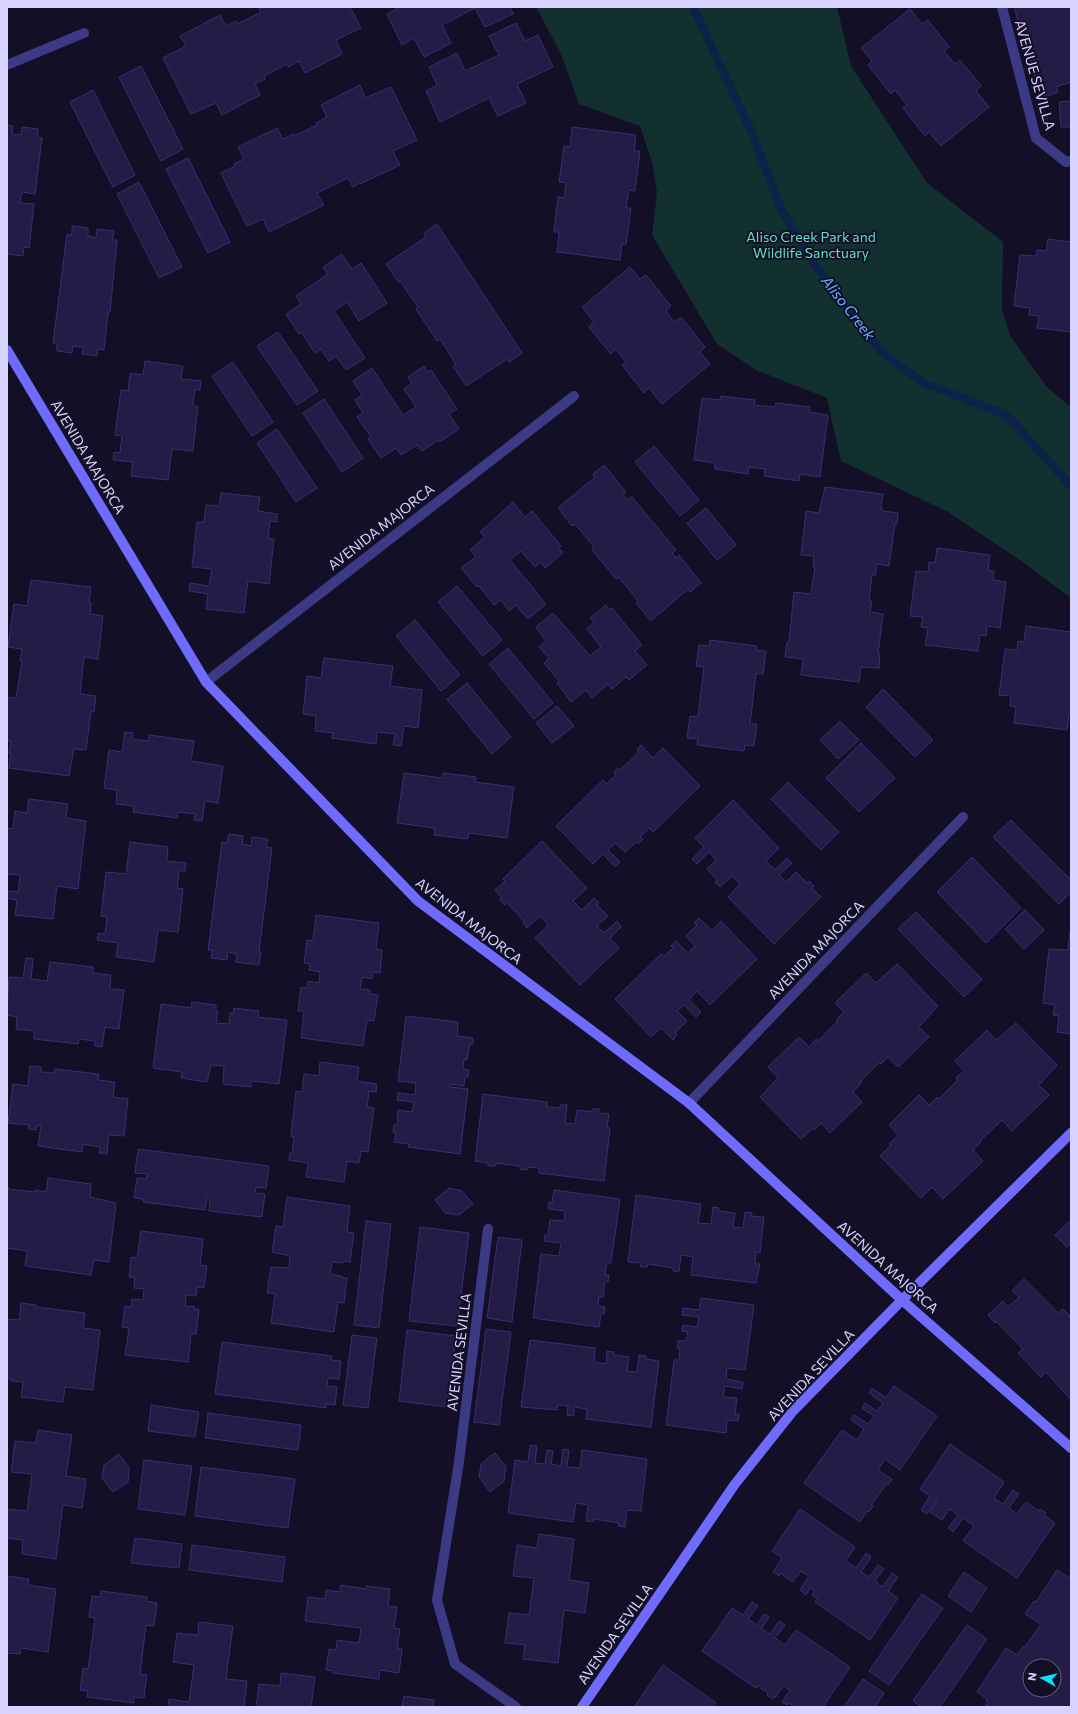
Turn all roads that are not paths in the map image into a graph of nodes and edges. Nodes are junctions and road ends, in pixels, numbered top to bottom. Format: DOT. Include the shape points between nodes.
graph roads {
  1 [pos="1002,7"];
  2 [pos="84,33"];
  3 [pos="7,65"];
  4 [pos="1069,162"];
  5 [pos="7,350"];
  6 [pos="574,396"];
  7 [pos="206,682"];
  8 [pos="963,817"];
  9 [pos="689,1103"];
  10 [pos="1071,1133"];
  11 [pos="488,1229"];
  12 [pos="902,1300"];
  13 [pos="1071,1448"];
  14 [pos="516,1707"];
  15 [pos="582,1707"];
  1 -- 4 [label="street, AVENUE SEVILLA" via="1036,138"];
  2 -- 3 [label="street"];
  5 -- 7 [label="street, AVENIDA MAJORCA"];
  6 -- 7 [label="street, AVENIDA MAJORCA"];
  7 -- 9 [label="street, AVENIDA MAJORCA" via="418,901"];
  8 -- 9 [label="street, AVENIDA MAJORCA"];
  9 -- 12 [label="street, AVENIDA MAJORCA"];
  10 -- 12 [label="street, AVENIDA SEVILLA"];
  11 -- 14 [label="street, AVENIDA SEVILLA" via="459,1462 437,1600 455,1664"];
  12 -- 13 [label="street, AVENIDA MAJORCA"];
  12 -- 15 [label="street, AVENIDA SEVILLA" via="792,1411 735,1484"];
}
